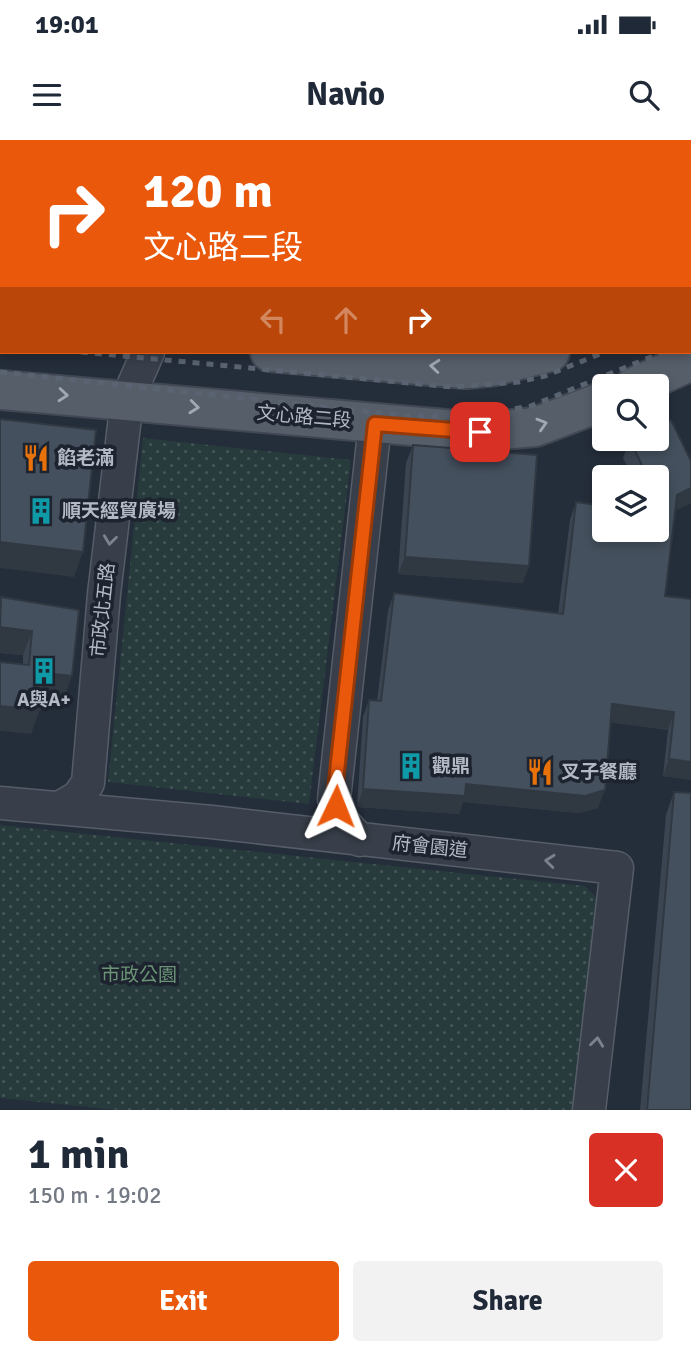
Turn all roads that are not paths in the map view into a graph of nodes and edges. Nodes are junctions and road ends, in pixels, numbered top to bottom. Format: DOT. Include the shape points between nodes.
graph roads {
  1 [pos="147,354"];
  2 [pos="293,354"];
  3 [pos="535,354"];
  4 [pos="496,359"];
  5 [pos="691,361"];
  6 [pos="662,374"];
  7 [pos="0,390"];
  8 [pos="127,400"];
  9 [pos="592,406"];
  10 [pos="375,424"];
  11 [pos="88,783"];
  12 [pos="334,799"];
  13 [pos="0,803"];
  14 [pos="61,807"];
  15 [pos="212,815"];
  16 [pos="360,840"];
  17 [pos="589,1110"];
  1 -- 8 [label="street, 市政北五路"];
  4 -- 2 [label="main road, one-way" via="466,369"];
  3 -- 4 [label="main road"];
  5 -- 6 [label="main road"];
  7 -- 8 [label="main road, 文心路二段, one-way"];
  8 -- 10 [label="main road, 文心路二段, one-way"];
  8 -- 11 [label="street, 市政北五路, one-way" via="89,619"];
  10 -- 9 [label="main road, 文心路二段, one-way" via="508,430 535,427"];
  10 -- 12 [label="street"];
  11 -- 14 [label="street" via="78,797"];
  11 -- 15 [label="street" via="108,799"];
  12 -- 15 [label="street" via="327,811 312,817"];
  12 -- 16 [label="street" via="343,822"];
  13 -- 14 [label="street, 府會園道"];
  14 -- 15 [label="street, 府會園道"];
  15 -- 16 [label="street, 府會園道"];
  17 -- 16 [label="street, 府會園道, one-way" via="617,868"];
}
